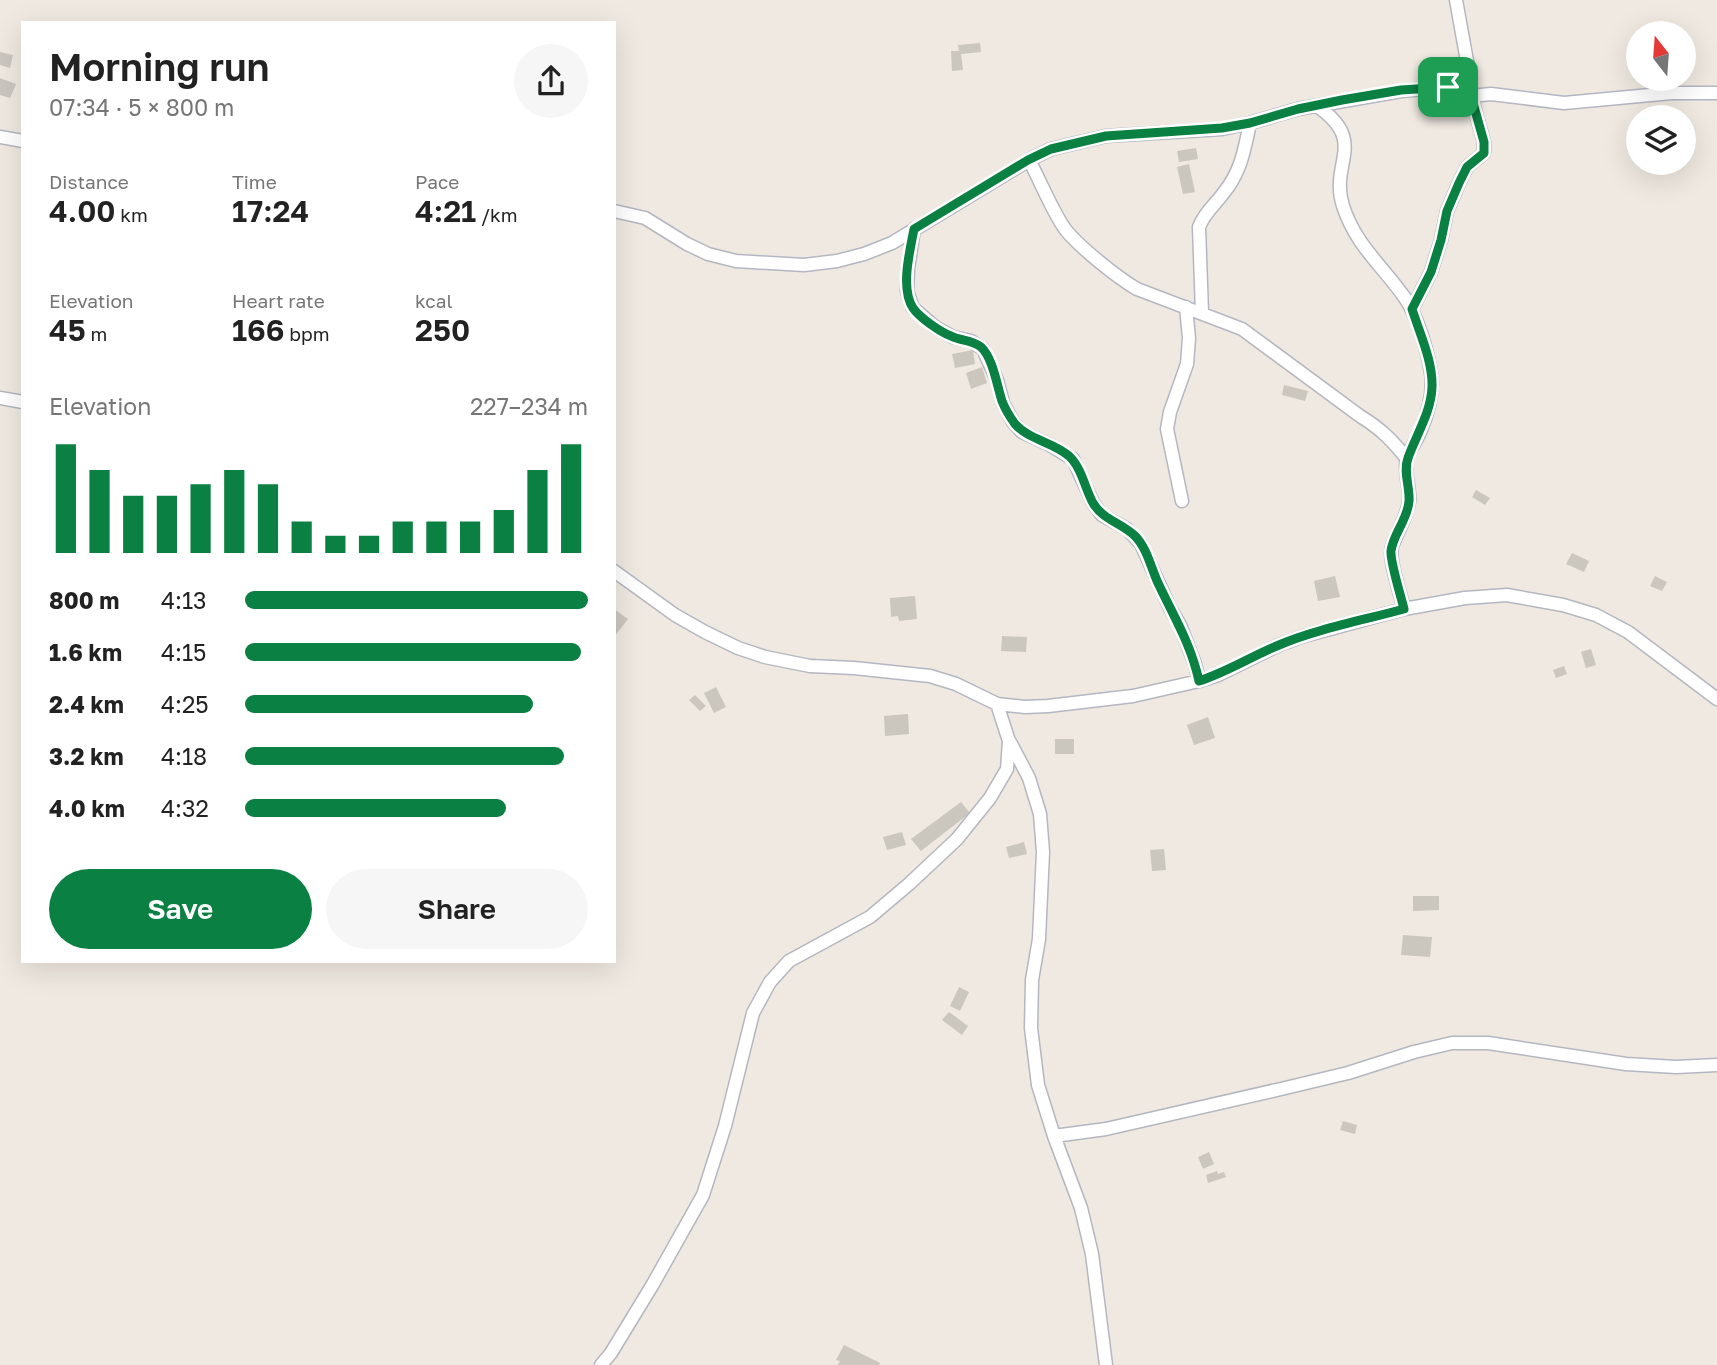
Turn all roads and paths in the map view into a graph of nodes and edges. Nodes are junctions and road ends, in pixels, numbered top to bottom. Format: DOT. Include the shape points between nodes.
graph roads {
  1 [pos="1456,0"];
  2 [pos="1717,93"];
  3 [pos="1471,96"];
  4 [pos="1317,106"];
  5 [pos="1250,123"];
  6 [pos="0,137"];
  7 [pos="21,141"];
  8 [pos="1028,160"];
  9 [pos="616,211"];
  10 [pos="914,229"];
  11 [pos="1186,307"];
  12 [pos="1412,309"];
  13 [pos="1202,313"];
  14 [pos="0,398"];
  15 [pos="21,402"];
  16 [pos="1407,460"];
  17 [pos="1182,501"];
  18 [pos="616,572"];
  19 [pos="1404,609"];
  20 [pos="1199,681"];
  21 [pos="1717,699"];
  22 [pos="998,704"];
  23 [pos="1009,741"];
  24 [pos="1717,1065"];
  25 [pos="1054,1136"];
  26 [pos="601,1365"];
  27 [pos="1106,1365"];
  1 -- 3 [label="street"];
  2 -- 3 [label="street" via="1564,103"];
  3 -- 4 [label="street" via="1448,87 1401,90"];
  3 -- 12 [label="street" via="1484,153 1467,167 1459,183 1431,272"];
  4 -- 5 [label="street"];
  4 -- 12 [label="street" via="1334,119 1344,137 1340,195 1353,232"];
  5 -- 8 [label="street" via="1106,136 1051,149"];
  5 -- 13 [label="street" via="1236,175 1199,227"];
  6 -- 7 [label="street"];
  8 -- 10 [label="street"];
  8 -- 11 [label="street" via="1078,243 1127,283"];
  9 -- 10 [label="street" via="645,218 708,254 773,264 837,261 892,243"];
  10 -- 20 [label="street" via="907,291 913,308 935,327 983,349 1013,422 1022,432 1073,459 1102,515 1141,544 1180,625"];
  11 -- 13 [label="street"];
  11 -- 17 [label="street" via="1187,364 1167,429"];
  12 -- 16 [label="street" via="1432,386 1422,429"];
  13 -- 16 [label="street" via="1258,340 1381,429"];
  14 -- 15 [label="street"];
  16 -- 19 [label="street" via="1409,506 1390,554"];
  18 -- 22 [label="street" via="675,615 738,648 810,666 930,676"];
  19 -- 20 [label="street" via="1304,636"];
  19 -- 21 [label="street" via="1507,596 1563,605 1628,632"];
  20 -- 22 [label="street" via="1133,696 1048,706"];
  22 -- 23 [label="street"];
  23 -- 25 [label="street" via="1029,778 1040,814 1043,852 1031,1028 1038,1085"];
  23 -- 26 [label="street" via="1007,769 1000,783 957,839 870,918 789,961 770,982 752,1013 725,1126 702,1195"];
  24 -- 25 [label="street" via="1626,1064 1488,1043 1452,1043 1294,1086 1106,1129"];
  25 -- 27 [label="street" via="1081,1208 1092,1254"];
}
